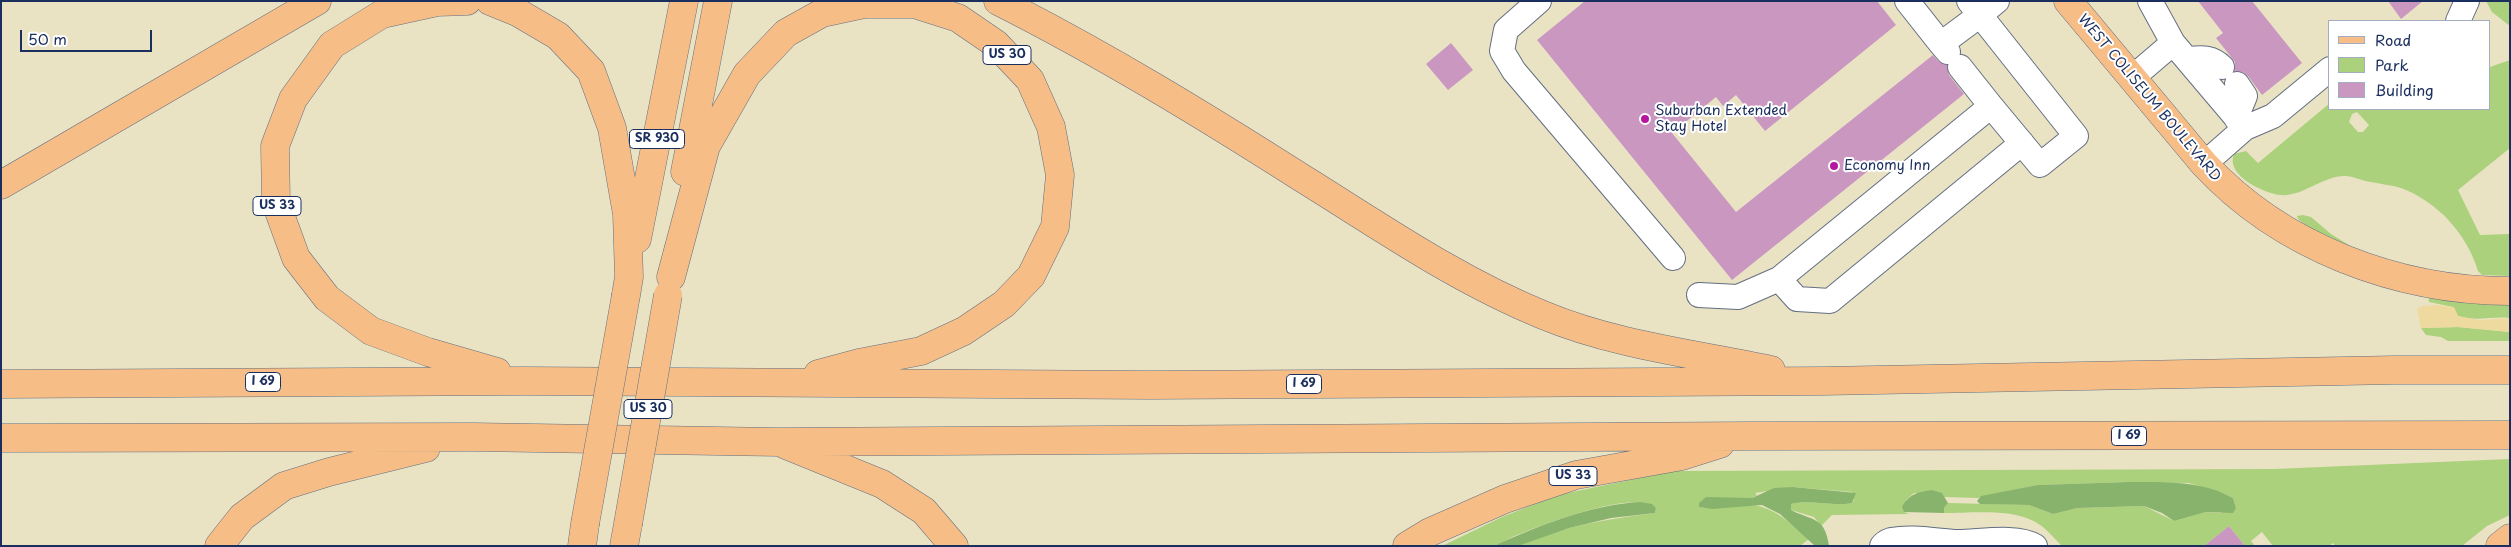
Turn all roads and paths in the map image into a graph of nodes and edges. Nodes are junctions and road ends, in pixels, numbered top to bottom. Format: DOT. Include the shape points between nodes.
graph roads {
  1 [pos="316,1"];
  2 [pos="467,1"];
  3 [pos="490,1"];
  4 [pos="684,1"];
  5 [pos="718,1"];
  6 [pos="998,1"];
  7 [pos="1539,1"];
  8 [pos="1907,1"];
  9 [pos="2068,1"];
  10 [pos="2150,1"];
  11 [pos="2466,1"];
  12 [pos="1982,6"];
  13 [pos="2458,20"];
  14 [pos="2180,51"];
  15 [pos="1949,54"];
  16 [pos="2328,71"];
  17 [pos="2132,78"];
  18 [pos="1991,106"];
  19 [pos="2241,123"];
  20 [pos="2022,143"];
  21 [pos="2204,164"];
  22 [pos="1,185"];
  23 [pos="1673,258"];
  24 [pos="1779,279"];
  25 [pos="628,286"];
  26 [pos="670,286"];
  27 [pos="2510,291"];
  28 [pos="1699,295"];
  29 [pos="2510,370"];
  30 [pos="525,380"];
  31 [pos="1824,381"];
  32 [pos="784,383"];
  33 [pos="1,384"];
  34 [pos="2510,435"];
  35 [pos="1749,436"];
  36 [pos="474,437"];
  37 [pos="1,438"];
  38 [pos="778,442"];
  39 [pos="583,539"];
  40 [pos="626,539"];
  41 [pos="220,546"];
  42 [pos="954,546"];
  43 [pos="1408,546"];
  44 [pos="1882,546"];
  45 [pos="2036,546"];
  1 -- 22 [label="main road"];
  2 -- 30 [label="main road, US 33" via="437,2 382,14 332,45 293,99 276,146 276,203 296,258 327,298 371,331 428,352"];
  3 -- 25 [label="main road" via="517,12 558,36 591,71 612,128 627,214"];
  4 -- 25 [label="main road, SR 930"];
  5 -- 26 [label="main road, SR 930" via="689,145"];
  6 -- 31 [label="main road" via="1194,110 1447,269 1544,316 1632,342"];
  7 -- 23 [label="lane" via="1506,30 1502,51 1514,71"];
  8 -- 15 [label="lane"];
  9 -- 17 [label="main road, WEST COLISEUM BOULEVARD"];
  10 -- 14 [label="lane"];
  11 -- 13 [label="lane"];
  12 -- 15 [label="lane"];
  12 -- 20 [label="lane" via="2076,136 2040,165"];
  14 -- 17 [label="lane"];
  14 -- 19 [label="lane"];
  14 -- 19 [label="lane" via="2215,60 2229,75 2245,96"];
  15 -- 18 [label="lane"];
  16 -- 19 [label="lane" via="2274,116"];
  17 -- 21 [label="main road, WEST COLISEUM BOULEVARD"];
  18 -- 20 [label="lane"];
  18 -- 24 [label="lane"];
  19 -- 21 [label="lane"];
  20 -- 24 [label="lane" via="1830,301 1798,299"];
  21 -- 27 [label="main road, WEST COLISEUM BOULEVARD" via="2226,187 2272,221 2340,257 2414,281 2466,289"];
  24 -- 28 [label="lane" via="1738,297"];
  25 -- 39 [label="main road, bridge"];
  26 -- 32 [label="main road, US 30" via="706,146 747,74 786,33 822,13 864,4 914,4 958,18 996,44 1030,80 1051,127 1060,175 1055,227 1031,276 1004,304 964,331 921,351 859,362"];
  26 -- 40 [label="main road, US 30, bridge"];
  29 -- 31 [label="main road, I 69"];
  30 -- 32 [label="main road, I 69"];
  30 -- 33 [label="main road, I 69"];
  31 -- 32 [label="main road, I 69" via="1160,385"];
  34 -- 35 [label="main road, I 69"];
  35 -- 38 [label="main road, I 69"];
  35 -- 43 [label="main road, US 33" via="1682,456 1576,475 1505,499 1430,532"];
  36 -- 37 [label="main road, I 69"];
  36 -- 38 [label="main road, I 69"];
  36 -- 41 [label="main road" via="284,486 242,516"];
  38 -- 42 [label="main road" via="882,484 924,511"];
  44 -- 45 [label="lane" via="1890,540 1920,538 1957,542 2030,542"];
}
